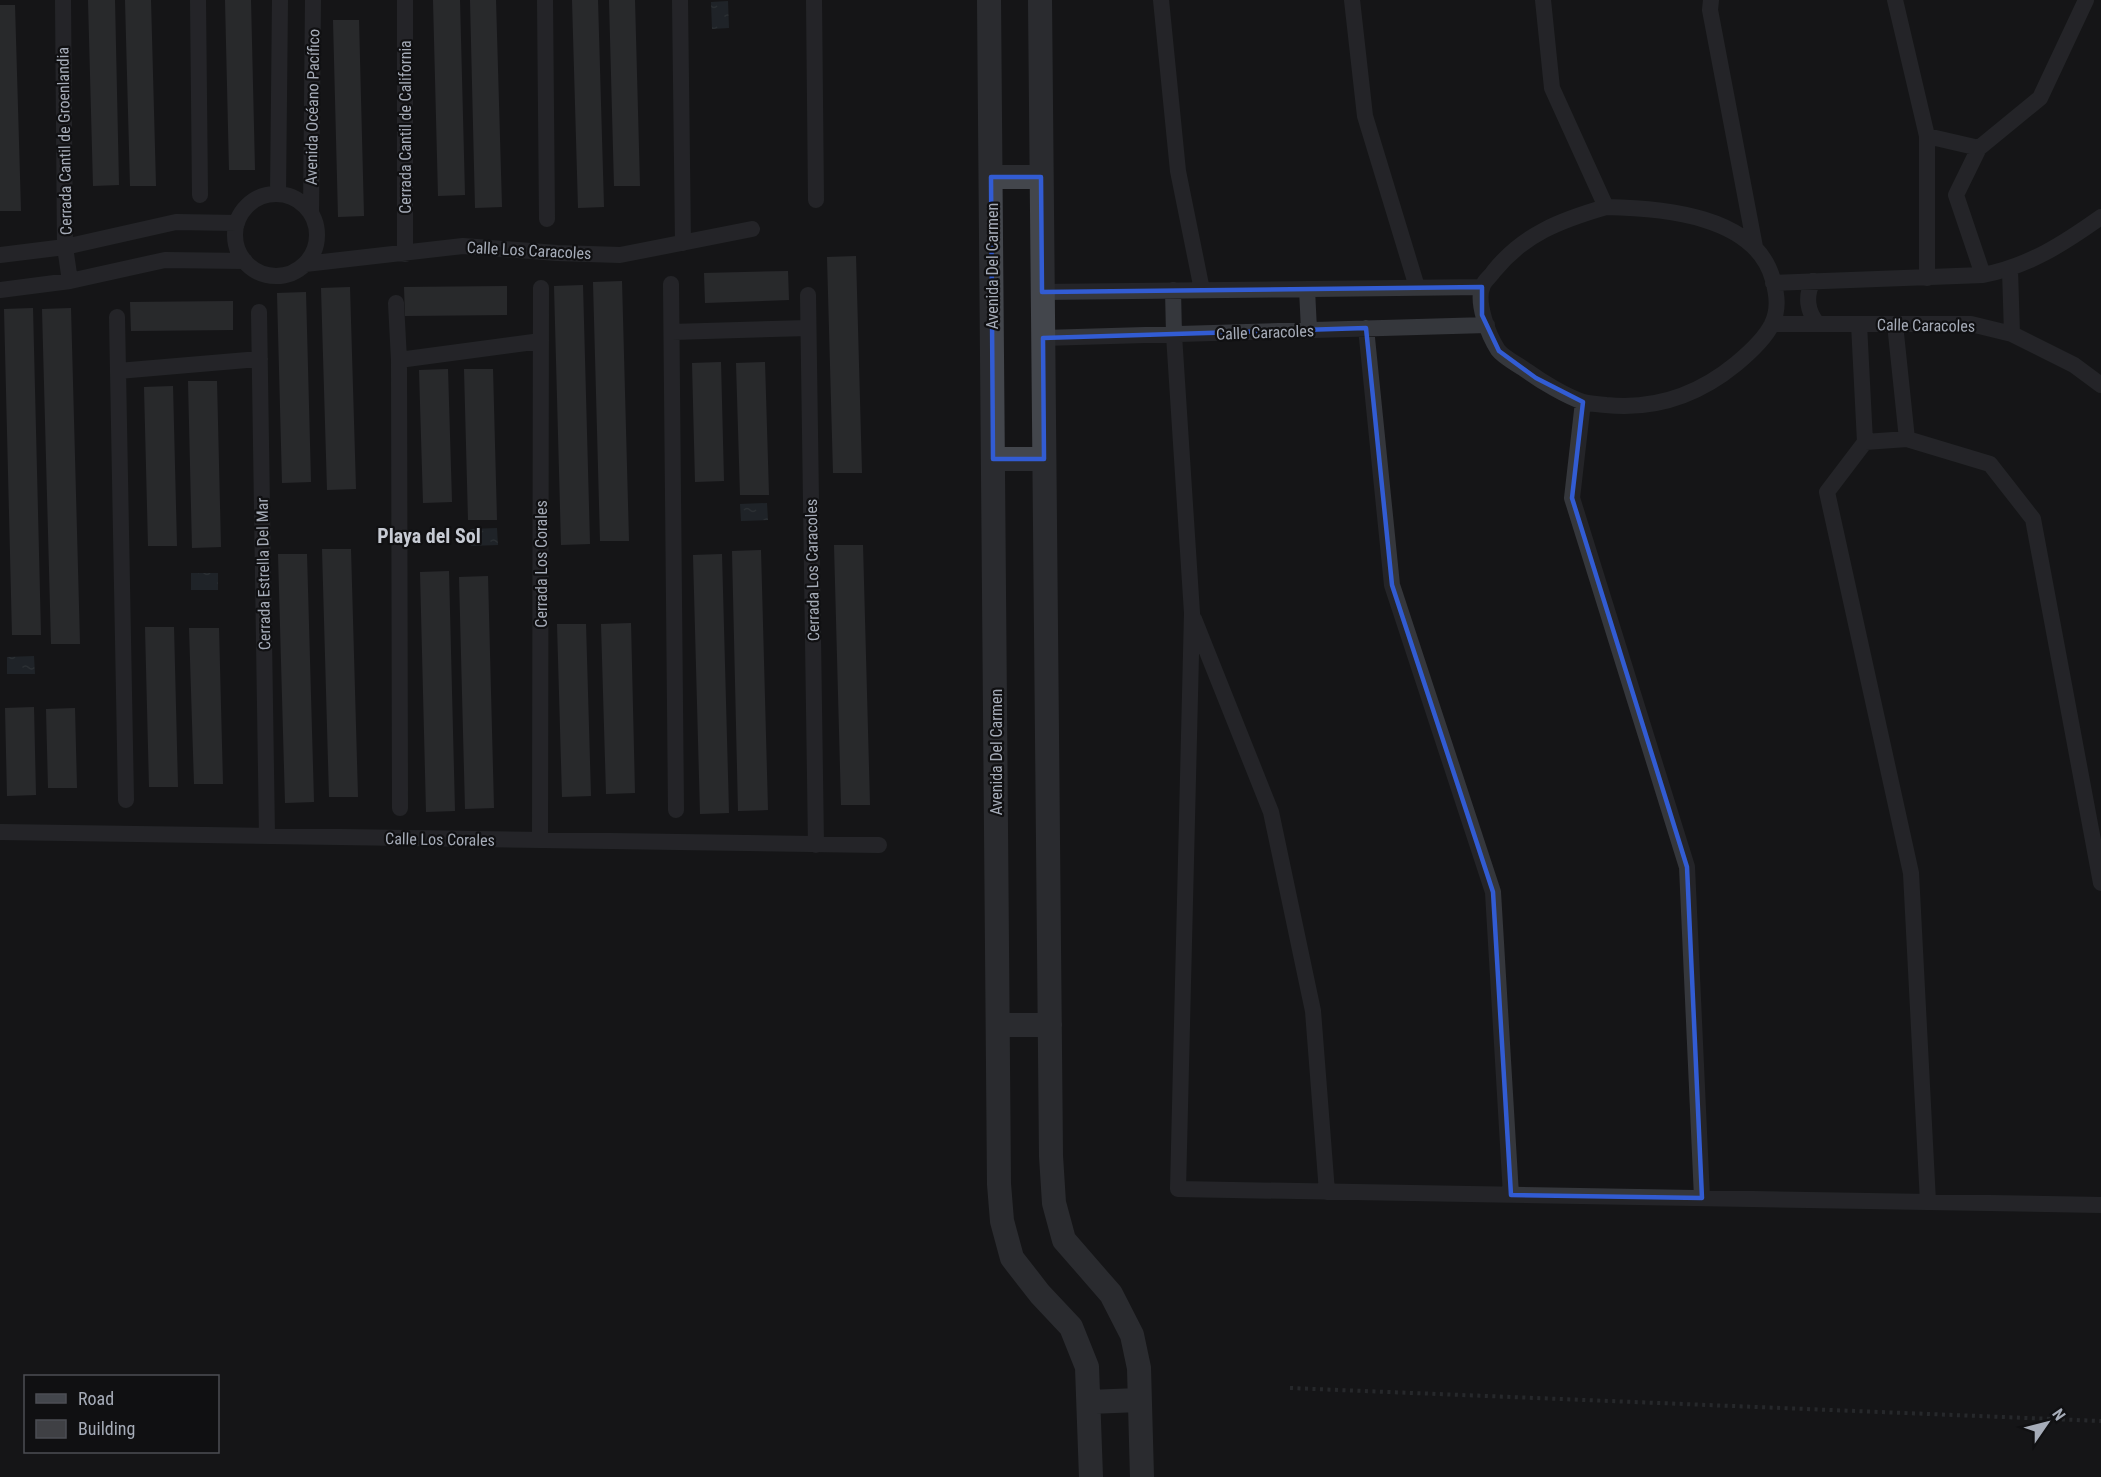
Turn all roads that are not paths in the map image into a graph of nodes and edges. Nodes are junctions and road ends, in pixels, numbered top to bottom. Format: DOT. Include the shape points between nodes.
graph roads {
  1 [pos="63,0"];
  2 [pos="198,0"];
  3 [pos="280,0"];
  4 [pos="313,0"];
  5 [pos="405,0"];
  6 [pos="545,0"];
  7 [pos="680,0"];
  8 [pos="814,0"];
  9 [pos="989,0"];
  10 [pos="1040,0"];
  11 [pos="1161,0"];
  12 [pos="1352,0"];
  13 [pos="1543,0"];
  14 [pos="1711,0"];
  15 [pos="1895,0"];
  16 [pos="2086,0"];
  17 [pos="1927,136"];
  18 [pos="1979,148"];
  19 [pos="991,177"];
  20 [pos="1041,177"];
  21 [pos="278,194"];
  22 [pos="200,195"];
  23 [pos="1927,195"];
  24 [pos="1956,195"];
  25 [pos="816,200"];
  26 [pos="1606,207"];
  27 [pos="311,214"];
  28 [pos="2101,217"];
  29 [pos="547,219"];
  30 [pos="237,223"];
  31 [pos="752,229"];
  32 [pos="683,243"];
  33 [pos="1755,246"];
  34 [pos="65,247"];
  35 [pos="405,254"];
  36 [pos="0,255"];
  37 [pos="245,261"];
  38 [pos="305,264"];
  39 [pos="2010,270"];
  40 [pos="1983,275"];
  41 [pos="1927,278"];
  42 [pos="70,281"];
  43 [pos="1813,281"];
  44 [pos="1773,283"];
  45 [pos="671,284"];
  46 [pos="1482,286"];
  47 [pos="1417,287"];
  48 [pos="541,288"];
  49 [pos="1307,288"];
  50 [pos="0,290"];
  51 [pos="1173,290"];
  52 [pos="1202,290"];
  53 [pos="1042,292"];
  54 [pos="808,295"];
  55 [pos="396,303"];
  56 [pos="259,312"];
  57 [pos="117,317"];
  58 [pos="1772,324"];
  59 [pos="1818,324"];
  60 [pos="1858,324"];
  61 [pos="1895,324"];
  62 [pos="1486,325"];
  63 [pos="808,328"];
  64 [pos="1366,328"];
  65 [pos="1309,330"];
  66 [pos="672,332"];
  67 [pos="2012,334"];
  68 [pos="1174,335"];
  69 [pos="1043,339"];
  70 [pos="541,341"];
  71 [pos="260,359"];
  72 [pos="399,360"];
  73 [pos="118,371"];
  74 [pos="2101,386"];
  75 [pos="1583,402"];
  76 [pos="1907,439"];
  77 [pos="1865,442"];
  78 [pos="993,459"];
  79 [pos="1044,459"];
  80 [pos="1192,613"];
  81 [pos="126,800"];
  82 [pos="400,808"];
  83 [pos="676,810"];
  84 [pos="0,832"];
  85 [pos="267,836"];
  86 [pos="540,840"];
  87 [pos="816,845"];
  88 [pos="879,846"];
  89 [pos="2101,883"];
  90 [pos="998,1025"];
  91 [pos="1050,1025"];
  92 [pos="1327,1192"];
  93 [pos="1511,1195"];
  94 [pos="1702,1198"];
  95 [pos="1928,1202"];
  96 [pos="2101,1205"];
  97 [pos="1139,1400"];
  98 [pos="1089,1402"];
  99 [pos="1091,1477"];
  100 [pos="1142,1477"];
  1 -- 34 [label="street, Cerrada Cantil de Groenlandia"];
  2 -- 22 [label="street"];
  3 -- 21 [label="street, Avenida Océano Pacífico"];
  4 -- 27 [label="street, Avenida Océano Pacífico"];
  5 -- 35 [label="street, Cerrada Cantil de California"];
  6 -- 29 [label="street"];
  7 -- 32 [label="street"];
  8 -- 25 [label="street"];
  9 -- 19 [label="main road, Avenida Del Carmen"];
  10 -- 20 [label="main road"];
  11 -- 52 [label="street" via="1178,171"];
  12 -- 47 [label="street" via="1365,116"];
  13 -- 26 [label="street" via="1552,88"];
  14 -- 33 [label="street"];
  15 -- 17 [label="street"];
  16 -- 18 [label="street" via="2040,98"];
  17 -- 18 [label="street"];
  17 -- 23 [label="street"];
  18 -- 24 [label="street"];
  19 -- 20 [label="main road"];
  19 -- 78 [label="main road, Avenida Del Carmen"];
  20 -- 53 [label="main road"];
  21 -- 27 [label="street" via="303,203"];
  21 -- 30 [label="street" via="252,201"];
  23 -- 24 [label="street"];
  23 -- 41 [label="street"];
  24 -- 40 [label="street"];
  26 -- 33 [label="street" via="1647,208 1723,225"];
  26 -- 46 [label="street" via="1568,218 1531,236"];
  27 -- 38 [label="street" via="317,240"];
  28 -- 39 [label="street" via="2070,239"];
  30 -- 34 [label="street" via="176,222"];
  30 -- 37 [label="street" via="235,237"];
  31 -- 32 [label="street, Calle Los Caracoles"];
  32 -- 35 [label="street, Calle Los Caracoles" via="620,255 463,246"];
  33 -- 44 [label="street"];
  34 -- 36 [label="street"];
  34 -- 42 [label="street, Cerrada Cantil de Groenlandia"];
  35 -- 38 [label="street, Calle Los Caracoles"];
  37 -- 38 [label="street" via="268,275 282,275"];
  37 -- 42 [label="street" via="165,260"];
  39 -- 40 [label="street"];
  39 -- 67 [label="street"];
  40 -- 41 [label="street"];
  41 -- 43 [label="street"];
  42 -- 50 [label="street"];
  43 -- 44 [label="street"];
  43 -- 59 [label="street" via="1809,308"];
  44 -- 58 [label="street" via="1778,300"];
  45 -- 66 [label="street"];
  46 -- 47 [label="street"];
  46 -- 62 [label="street"];
  47 -- 49 [label="street"];
  48 -- 70 [label="street, Cerrada Los Corales"];
  49 -- 52 [label="street"];
  49 -- 65 [label="street"];
  51 -- 52 [label="street"];
  51 -- 53 [label="street"];
  51 -- 68 [label="street"];
  53 -- 69 [label="main road"];
  54 -- 63 [label="street, Cerrada Los Caracoles"];
  55 -- 72 [label="street"];
  56 -- 71 [label="street, Cerrada Estrella Del Mar"];
  57 -- 73 [label="street"];
  58 -- 59 [label="street, Calle Caracoles"];
  58 -- 75 [label="street" via="1750,352 1718,379 1678,399 1631,408"];
  59 -- 60 [label="street, Calle Caracoles"];
  60 -- 61 [label="street, Calle Caracoles"];
  60 -- 77 [label="street"];
  61 -- 67 [label="street, Calle Caracoles" via="1971,324"];
  61 -- 76 [label="street"];
  62 -- 64 [label="street, Calle Caracoles"];
  62 -- 75 [label="street" via="1499,351 1536,378"];
  63 -- 66 [label="street"];
  63 -- 87 [label="street, Cerrada Los Caracoles"];
  64 -- 65 [label="street, Calle Caracoles"];
  64 -- 93 [label="street" via="1392,585 1493,892"];
  65 -- 68 [label="street, Calle Caracoles"];
  66 -- 83 [label="street"];
  67 -- 74 [label="street, Calle Caracoles" via="2073,365"];
  68 -- 69 [label="street, Calle Caracoles"];
  68 -- 80 [label="street"];
  69 -- 79 [label="main road"];
  70 -- 72 [label="street"];
  70 -- 86 [label="street, Cerrada Los Corales"];
  71 -- 73 [label="street"];
  71 -- 85 [label="street, Cerrada Estrella Del Mar"];
  72 -- 82 [label="street"];
  73 -- 81 [label="street"];
  75 -- 94 [label="street" via="1572,498 1687,867"];
  76 -- 77 [label="street"];
  76 -- 89 [label="street" via="1990,464 2033,519"];
  77 -- 95 [label="street" via="1827,492 1911,873"];
  78 -- 79 [label="main road"];
  78 -- 90 [label="main road, Avenida Del Carmen"];
  79 -- 91 [label="main road"];
  80 -- 92 [label="street" via="1271,812 1313,1011"];
  80 -- 92 [label="street" via="1178,1189"];
  84 -- 85 [label="street, Calle Los Corales"];
  85 -- 86 [label="street, Calle Los Corales"];
  86 -- 87 [label="street, Calle Los Corales"];
  87 -- 88 [label="street, Calle Los Corales"];
  90 -- 91 [label="main road"];
  90 -- 98 [label="main road, Avenida Del Carmen" via="1002,1221 1012,1258 1071,1327 1087,1367"];
  91 -- 97 [label="main road" via="1054,1203 1064,1240 1112,1294 1132,1335 1139,1368"];
  92 -- 93 [label="street"];
  93 -- 94 [label="street"];
  94 -- 95 [label="street"];
  95 -- 96 [label="street"];
  97 -- 98 [label="main road"];
  97 -- 100 [label="main road"];
  98 -- 99 [label="main road, Avenida Del Carmen"];
}
